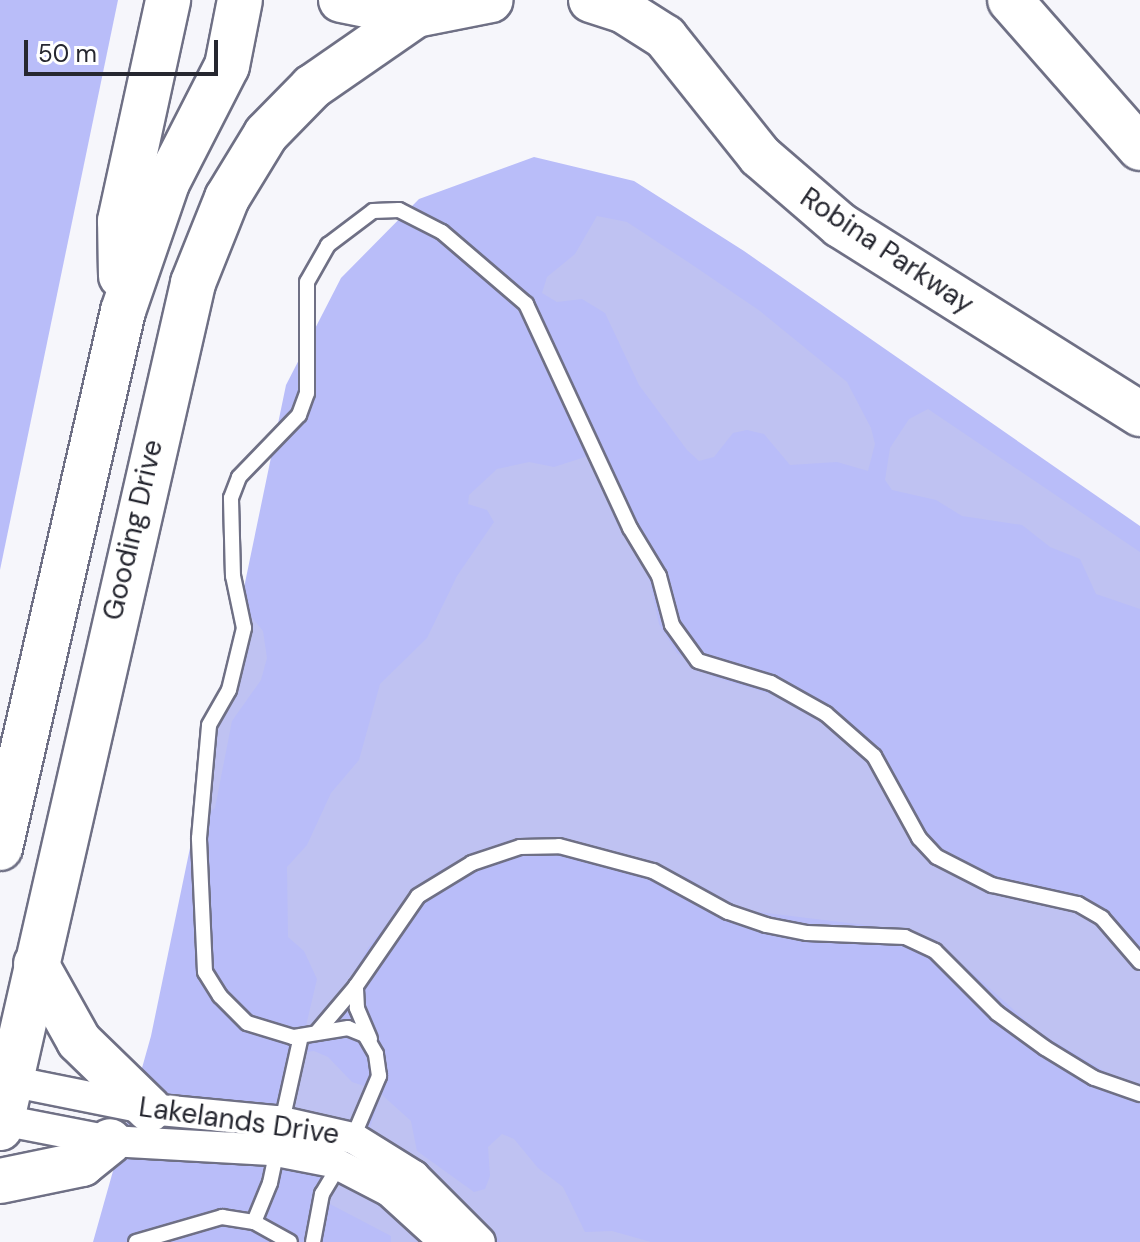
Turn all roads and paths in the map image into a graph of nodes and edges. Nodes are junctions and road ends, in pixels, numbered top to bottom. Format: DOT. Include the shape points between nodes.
graph roads {
  1 [pos="168,0"];
  2 [pos="240,0"];
  3 [pos="341,0"];
  4 [pos="491,0"];
  5 [pos="591,0"];
  6 [pos="1010,0"];
  7 [pos="416,15"];
  8 [pos="1140,148"];
  9 [pos="123,311"];
  10 [pos="1140,414"];
  11 [pos="0,848"];
  12 [pos="1140,962"];
  13 [pos="36,964"];
  14 [pos="356,986"];
  15 [pos="306,1036"];
  16 [pos="376,1054"];
  17 [pos="1140,1094"];
  18 [pos="149,1109"];
  19 [pos="4,1110"];
  20 [pos="279,1137"];
  21 [pos="353,1138"];
  22 [pos="110,1141"];
  23 [pos="339,1165"];
  24 [pos="0,1181"];
  25 [pos="254,1222"];
  26 [pos="317,1225"];
  27 [pos="275,1233"];
  28 [pos="136,1242"];
  29 [pos="290,1242"];
  30 [pos="313,1242"];
  31 [pos="445,1242"];
  32 [pos="480,1242"];
  1 -- 9 [label="main road" via="120,221"];
  2 -- 9 [label="main road" via="227,66 167,183"];
  3 -- 7 [label="main road"];
  4 -- 7 [label="main road"];
  5 -- 10 [label="main road, Robina Parkway" via="624,11 665,37 760,156 840,225"];
  6 -- 8 [label="main road"];
  7 -- 13 [label="main road, Gooding Drive" via="286,110 246,162 209,240 179,327"];
  9 -- 11 [label="main road"];
  12 -- 15 [label="lane" via="1102,918 1078,904 992,885 937,857 919,838 874,756 826,714 771,683 698,661 672,625 659,576 630,528 526,304 442,232 399,210 373,211 328,245 307,282 307,393 299,415 239,477 231,498 233,576 244,628 229,690 209,725 201,783 199,887 205,972 247,1023"];
  13 -- 18 [label="main road" via="79,1041"];
  13 -- 19 [label="main road, Gooding Drive"];
  14 -- 15 [label="lane" via="333,1019"];
  14 -- 16 [label="lane" via="357,1008"];
  14 -- 17 [label="lane" via="418,896 447,874 520,847 559,846 653,871 728,912 766,925 807,933 905,937 935,951 997,1013 1045,1048 1094,1078"];
  15 -- 16 [label="lane" via="348,1028 365,1035"];
  15 -- 20 [label="lane"];
  16 -- 21 [label="lane" via="379,1076"];
  18 -- 19 [label="street, Lakelands Drive"];
  18 -- 20 [label="street, Lakelands Drive"];
  19 -- 22 [label="street, Lakelands Drive"];
  20 -- 21 [label="street, Lakelands Drive"];
  20 -- 22 [label="street, Lakelands Drive"];
  20 -- 23 [label="street, Lakelands Drive"];
  20 -- 25 [label="lane"];
  21 -- 23 [label="lane"];
  21 -- 32 [label="street, Lakelands Drive" via="414,1176"];
  22 -- 24 [label="main road" via="82,1164"];
  23 -- 26 [label="lane" via="322,1194"];
  23 -- 31 [label="street, Lakelands Drive" via="389,1191"];
  25 -- 27 [label="lane"];
  25 -- 28 [label="lane" via="222,1217"];
  26 -- 27 [label="lane" via="300,1236"];
  26 -- 30 [label="lane"];
  27 -- 29 [label="lane"];
}
